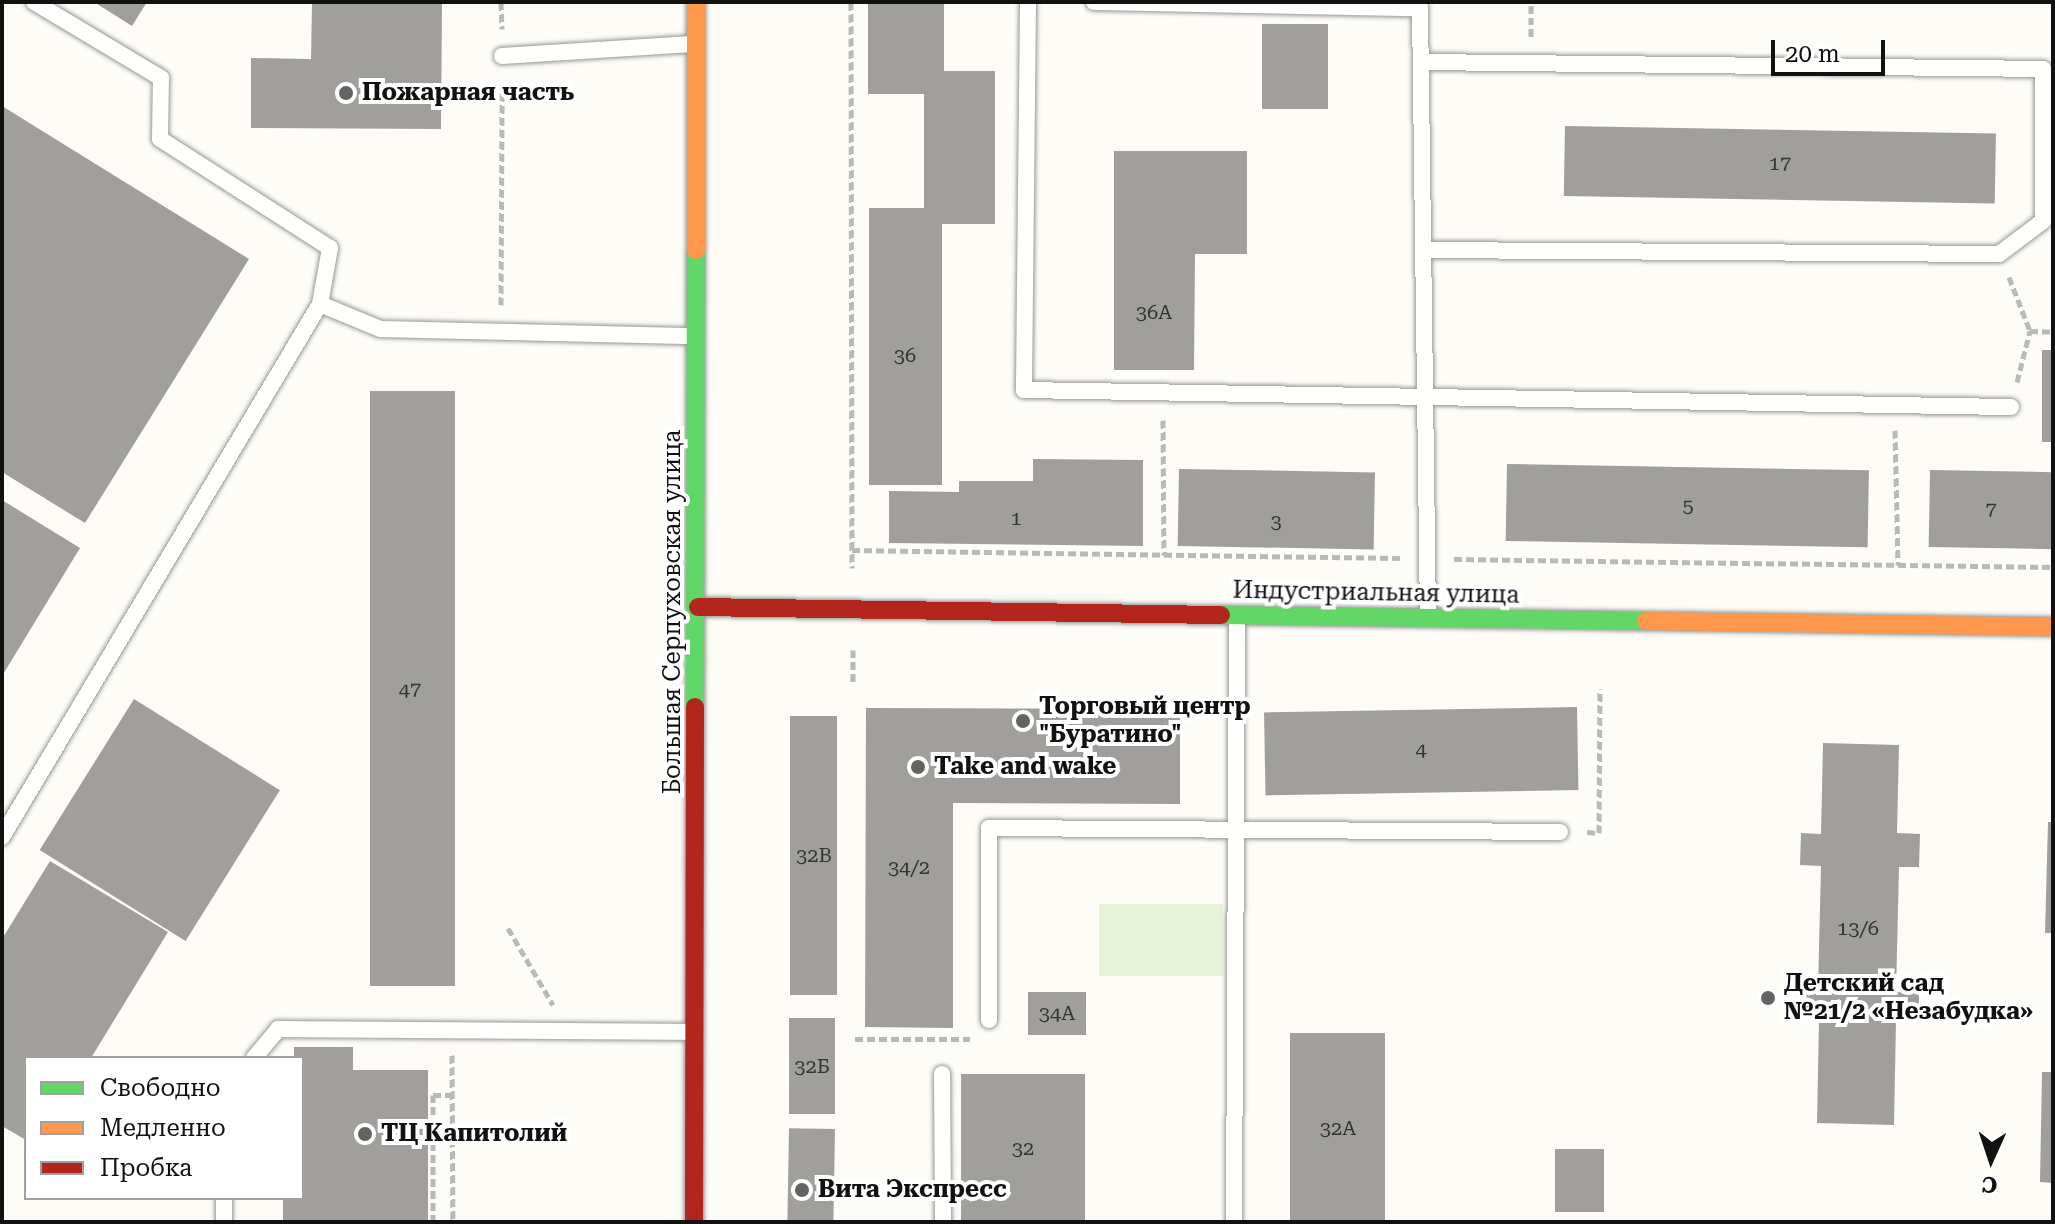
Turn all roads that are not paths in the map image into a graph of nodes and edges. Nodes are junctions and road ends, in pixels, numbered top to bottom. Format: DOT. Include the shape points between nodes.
graph roads {
  1 [pos="34,2"];
  2 [pos="696,2"];
  3 [pos="1028,2"];
  4 [pos="1094,2"];
  5 [pos="699,44"];
  6 [pos="502,56"];
  7 [pos="1421,62"];
  8 [pos="1423,250"];
  9 [pos="320,304"];
  10 [pos="697,336"];
  11 [pos="1425,395"];
  12 [pos="2011,407"];
  13 [pos="698,607"];
  14 [pos="1237,615"];
  15 [pos="1428,618"];
  16 [pos="2053,627"];
  17 [pos="1236,830"];
  18 [pos="1560,832"];
  19 [pos="2,837"];
  20 [pos="989,1020"];
  21 [pos="696,1032"];
  22 [pos="256,1056"];
  23 [pos="942,1074"];
  24 [pos="224,1200"];
  25 [pos="224,1222"];
  26 [pos="694,1222"];
  27 [pos="943,1222"];
  28 [pos="1234,1222"];
  1 -- 9 [label="lane" via="161,78 160,139 330,248"];
  2 -- 5 [label="street, Большая Серпуховская улица"];
  3 -- 11 [label="lane" via="1024,390"];
  4 -- 7 [label="lane" via="1420,8"];
  5 -- 6 [label="lane"];
  5 -- 10 [label="street, Большая Серпуховская улица"];
  7 -- 8 [label="lane"];
  7 -- 8 [label="lane" via="2043,69 2043,221 1999,254"];
  8 -- 11 [label="lane"];
  9 -- 10 [label="lane" via="380,329"];
  9 -- 19 [label="lane"];
  10 -- 13 [label="street, Большая Серпуховская улица"];
  11 -- 12 [label="lane"];
  11 -- 15 [label="lane"];
  13 -- 14 [label="street, Индустриальная улица"];
  13 -- 21 [label="street, Большая Серпуховская улица"];
  14 -- 15 [label="street, Индустриальная улица"];
  14 -- 17 [label="lane"];
  15 -- 16 [label="street, Индустриальная улица"];
  17 -- 18 [label="lane"];
  17 -- 20 [label="lane" via="989,828"];
  17 -- 28 [label="lane"];
  21 -- 22 [label="lane" via="278,1029"];
  21 -- 26 [label="street, Большая Серпуховская улица"];
  23 -- 27 [label="lane"];
  24 -- 25 [label="lane"];
}
